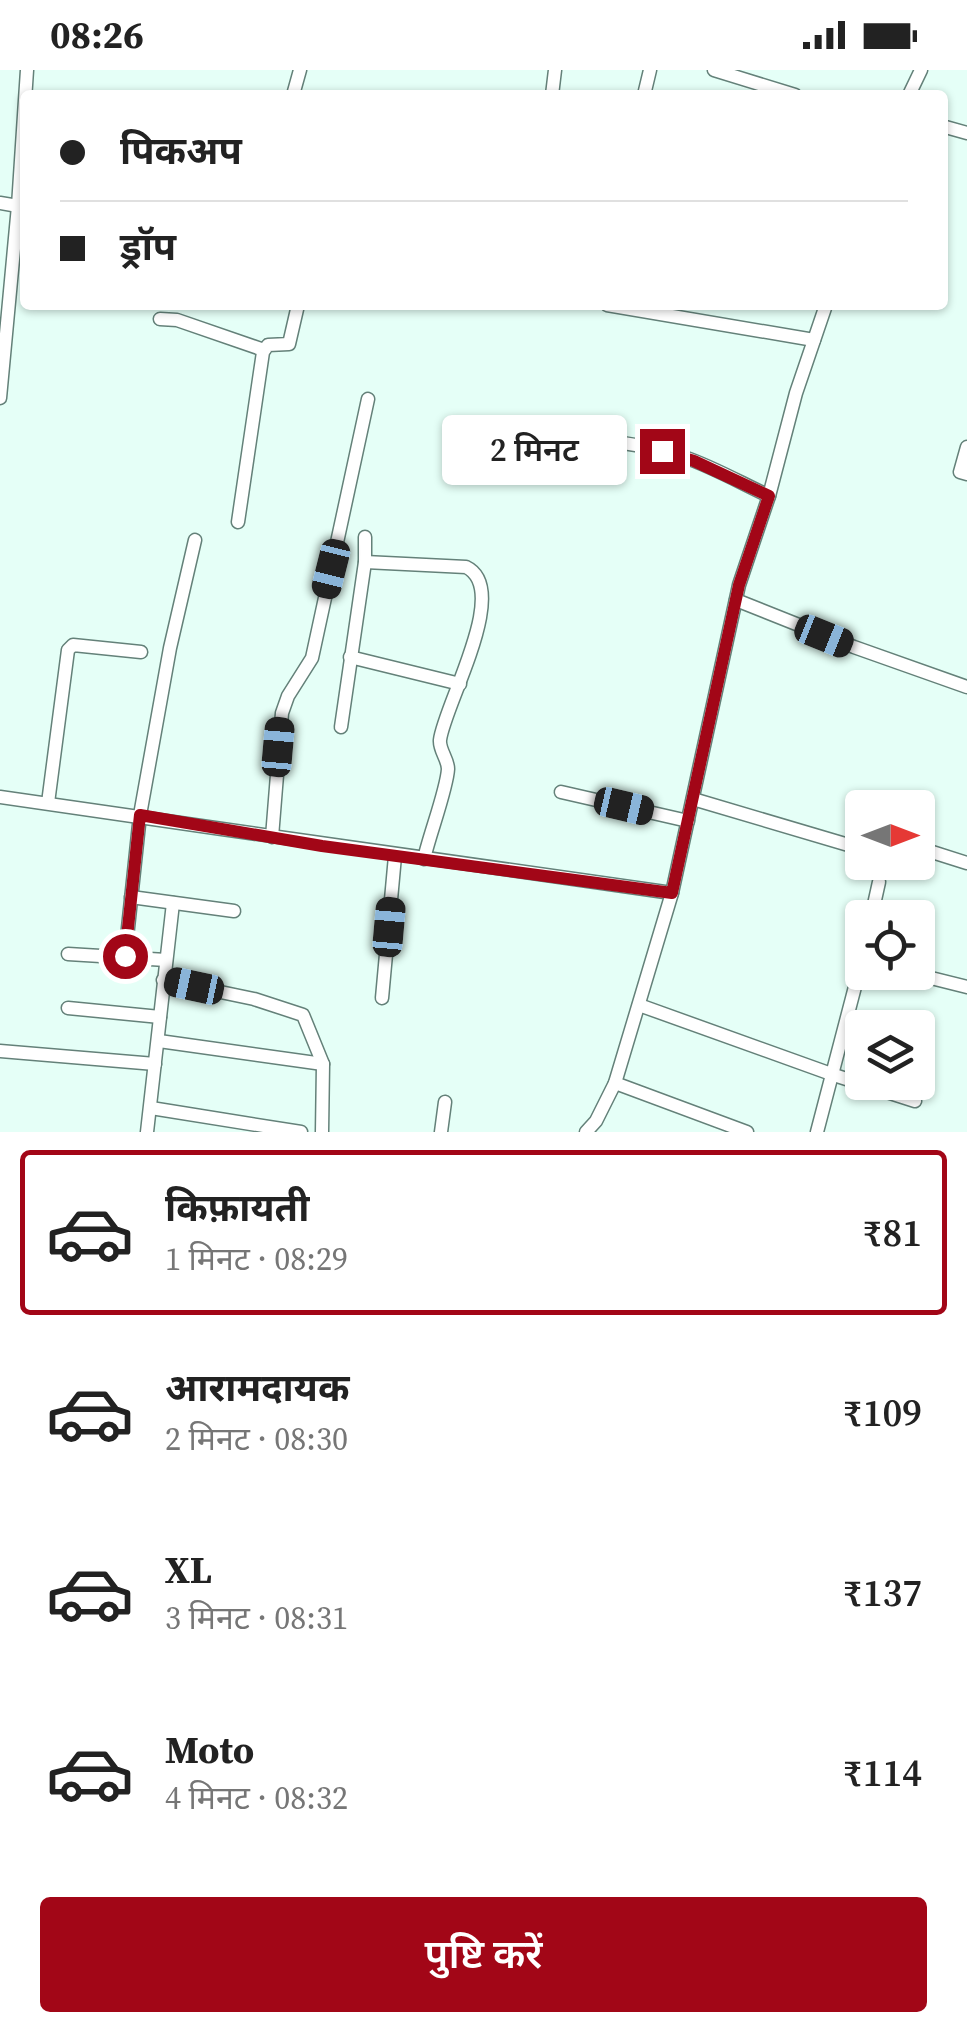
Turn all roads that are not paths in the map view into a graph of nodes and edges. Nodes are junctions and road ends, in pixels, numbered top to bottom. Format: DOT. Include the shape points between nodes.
graph roads {
  1 [pos="714,70"];
  2 [pos="779,90"];
  3 [pos="20,216"];
  4 [pos="297,310"];
  5 [pos="637,310"];
  6 [pos="824,310"];
  7 [pos="160,319"];
  8 [pos="814,340"];
  9 [pos="264,350"];
  10 [pos="0,398"];
  11 [pos="368,400"];
  12 [pos="524,434"];
  13 [pos="967,447"];
  14 [pos="967,474"];
  15 [pos="769,496"];
  16 [pos="238,522"];
  17 [pos="365,536"];
  18 [pos="195,540"];
  19 [pos="365,562"];
  20 [pos="736,600"];
  21 [pos="140,652"];
  22 [pos="350,658"];
  23 [pos="460,684"];
  24 [pos="967,687"];
  25 [pos="341,727"];
  26 [pos="561,792"];
  27 [pos="0,797"];
  28 [pos="693,799"];
  29 [pos="48,803"];
  30 [pos="140,815"];
  31 [pos="688,821"];
  32 [pos="272,837"];
  33 [pos="845,844"];
  34 [pos="935,853"];
  35 [pos="396,856"];
  36 [pos="424,859"];
  37 [pos="967,864"];
  38 [pos="879,882"];
  39 [pos="672,893"];
  40 [pos="131,898"];
  41 [pos="876,900"];
  42 [pos="173,903"];
  43 [pos="234,911"];
  44 [pos="68,954"];
  45 [pos="125,956"];
  46 [pos="166,960"];
  47 [pos="935,979"];
  48 [pos="163,980"];
  49 [pos="967,987"];
  50 [pos="855,990"];
  51 [pos="382,998"];
  52 [pos="639,1004"];
  53 [pos="68,1008"];
  54 [pos="160,1017"];
  55 [pos="159,1041"];
  56 [pos="0,1051"];
  57 [pos="155,1064"];
  58 [pos="324,1064"];
  59 [pos="834,1076"];
  60 [pos="616,1083"];
  61 [pos="915,1101"];
  62 [pos="445,1102"];
  63 [pos="151,1108"];
  64 [pos="148,1132"];
  65 [pos="301,1132"];
  66 [pos="322,1132"];
  67 [pos="441,1132"];
  68 [pos="586,1132"];
  69 [pos="747,1132"];
  70 [pos="817,1132"];
  1 -- 2 [label="street"];
  3 -- 10 [label="street"];
  4 -- 9 [label="street" via="289,344"];
  5 -- 8 [label="street"];
  6 -- 8 [label="street"];
  7 -- 9 [label="street"];
  8 -- 15 [label="street"];
  9 -- 16 [label="street"];
  11 -- 32 [label="street" via="312,658 282,713"];
  12 -- 15 [label="street" via="662,451"];
  13 -- 14 [label="street" via="960,472"];
  15 -- 20 [label="street"];
  17 -- 19 [label="street"];
  18 -- 30 [label="street"];
  19 -- 22 [label="street"];
  19 -- 23 [label="street" via="466,566 477,575 477,631"];
  20 -- 24 [label="street"];
  20 -- 28 [label="street"];
  21 -- 29 [label="street" via="73,645 68,650"];
  22 -- 23 [label="street"];
  22 -- 25 [label="street"];
  23 -- 36 [label="street" via="440,740 448,768"];
  26 -- 31 [label="street"];
  27 -- 29 [label="street"];
  28 -- 31 [label="street"];
  28 -- 33 [label="street"];
  29 -- 30 [label="street"];
  30 -- 32 [label="street"];
  30 -- 40 [label="street"];
  31 -- 39 [label="street"];
  32 -- 35 [label="street"];
  34 -- 37 [label="street"];
  35 -- 36 [label="street"];
  35 -- 51 [label="street"];
  36 -- 39 [label="street"];
  38 -- 41 [label="street"];
  39 -- 52 [label="street"];
  40 -- 42 [label="street"];
  40 -- 45 [label="street"];
  42 -- 43 [label="street"];
  42 -- 46 [label="street"];
  44 -- 45 [label="street"];
  45 -- 46 [label="street"];
  46 -- 48 [label="street"];
  47 -- 49 [label="street"];
  48 -- 54 [label="street"];
  48 -- 58 [label="street" via="297,1011 309,1023"];
  50 -- 59 [label="street"];
  52 -- 59 [label="street"];
  52 -- 60 [label="street"];
  53 -- 54 [label="street"];
  54 -- 55 [label="street"];
  55 -- 57 [label="street"];
  55 -- 58 [label="street"];
  56 -- 57 [label="street"];
  57 -- 63 [label="street"];
  58 -- 66 [label="street"];
  59 -- 61 [label="street"];
  59 -- 70 [label="street"];
  60 -- 68 [label="street"];
  60 -- 69 [label="street"];
  62 -- 67 [label="street"];
  63 -- 64 [label="street"];
  63 -- 65 [label="street"];
}
